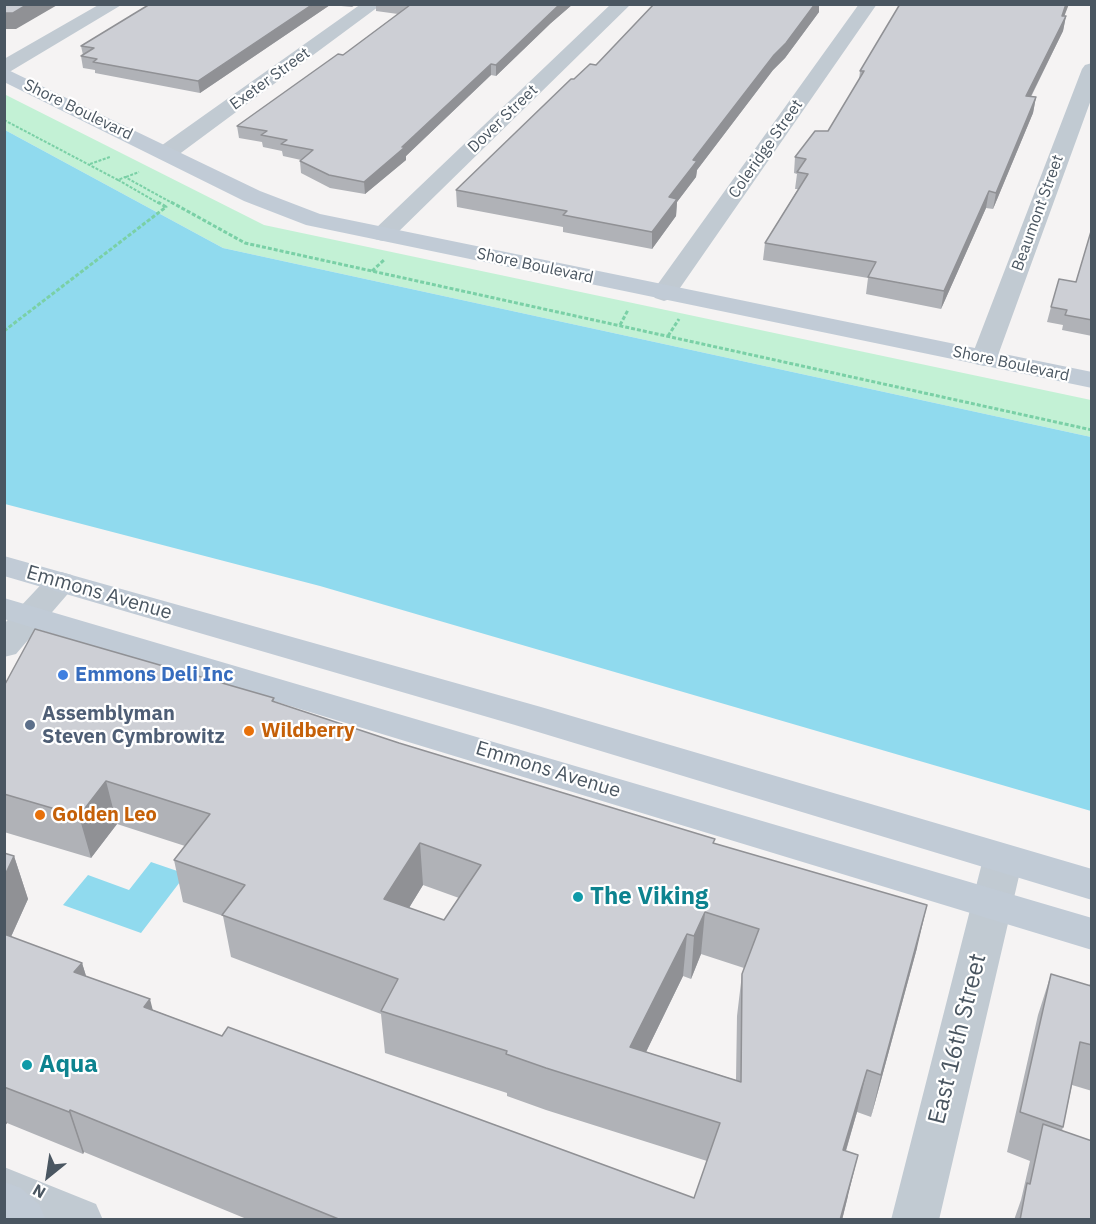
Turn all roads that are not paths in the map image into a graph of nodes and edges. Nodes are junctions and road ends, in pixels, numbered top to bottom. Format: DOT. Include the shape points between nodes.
graph roads {
  1 [pos="114,4"];
  2 [pos="373,4"];
  3 [pos="622,4"];
  4 [pos="868,4"];
  5 [pos="4,68"];
  6 [pos="1092,69"];
  7 [pos="4,74"];
  8 [pos="166,153"];
  9 [pos="383,234"];
  10 [pos="664,293"];
  11 [pos="984,358"];
  12 [pos="1092,380"];
  13 [pos="4,566"];
  14 [pos="61,582"];
  15 [pos="17,612"];
  16 [pos="4,646"];
  17 [pos="1003,860"];
  18 [pos="1092,885"];
  19 [pos="992,903"];
  20 [pos="1092,934"];
  21 [pos="4,1189"];
  22 [pos="4,1204"];
  23 [pos="22,1220"];
  24 [pos="79,1220"];
  25 [pos="915,1220"];
  1 -- 5 [label="street"];
  2 -- 8 [label="street, Exeter Street"];
  3 -- 9 [label="street, Dover Street"];
  4 -- 10 [label="street, Coleridge Street"];
  6 -- 11 [label="street, Beaumont Street"];
  7 -- 8 [label="main road, Shore Boulevard"];
  8 -- 9 [label="main road, Shore Boulevard" via="282,210"];
  9 -- 10 [label="main road, Shore Boulevard"];
  10 -- 11 [label="main road, Shore Boulevard"];
  11 -- 12 [label="main road, Shore Boulevard"];
  13 -- 14 [label="main road, Emmons Avenue"];
  14 -- 15 [label="street"];
  14 -- 17 [label="main road, Emmons Avenue" via="528,716"];
  15 -- 16 [label="street"];
  15 -- 19 [label="main road, Emmons Avenue"];
  17 -- 18 [label="main road, Emmons Avenue"];
  17 -- 19 [label="street, East 16th Street"];
  19 -- 20 [label="main road, Emmons Avenue"];
  19 -- 25 [label="street, East 16th Street"];
  21 -- 24 [label="street"];
  22 -- 23 [label="main road"];
}
